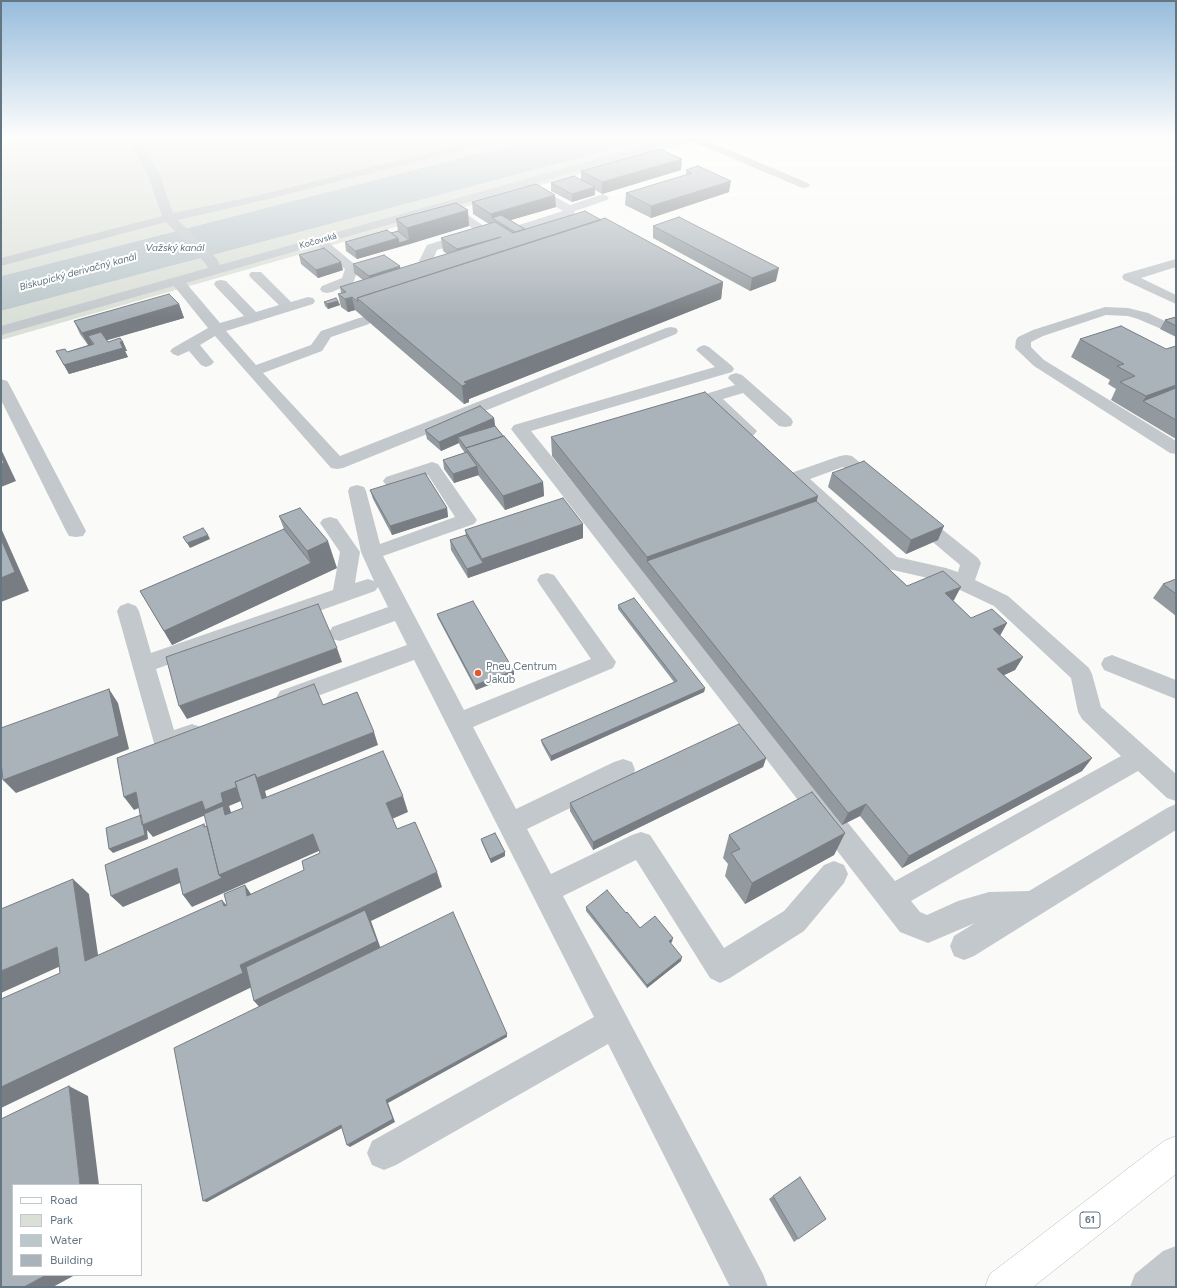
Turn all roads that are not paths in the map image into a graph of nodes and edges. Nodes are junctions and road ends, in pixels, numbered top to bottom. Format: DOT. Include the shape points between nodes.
graph roads {
  1 [pos="162,198"];
  2 [pos="259,198"];
  3 [pos="469,198"];
  4 [pos="549,198"];
  5 [pos="603,198"];
  6 [pos="445,205"];
  7 [pos="569,209"];
  8 [pos="169,218"];
  9 [pos="523,228"];
  10 [pos="319,241"];
  11 [pos="426,261"];
  12 [pos="1,262"];
  13 [pos="1176,263"];
  14 [pos="214,265"];
  15 [pos="256,275"];
  16 [pos="177,281"];
  17 [pos="220,284"];
  18 [pos="327,289"];
  19 [pos="1176,300"];
  20 [pos="308,301"];
  21 [pos="289,307"];
  22 [pos="1096,314"];
  23 [pos="254,318"];
  24 [pos="364,322"];
  25 [pos="1116,324"];
  26 [pos="1166,327"];
  27 [pos="217,329"];
  28 [pos="1,331"];
  29 [pos="671,331"];
  30 [pos="704,350"];
  31 [pos="206,362"];
  32 [pos="726,369"];
  33 [pos="253,371"];
  34 [pos="1,384"];
  35 [pos="746,387"];
  36 [pos="711,397"];
  37 [pos="669,410"];
  38 [pos="785,422"];
  39 [pos="748,430"];
  40 [pos="1176,449"];
  41 [pos="392,481"];
  42 [pos="357,491"];
  43 [pos="888,494"];
  44 [pos="906,509"];
  45 [pos="330,523"];
  46 [pos="76,530"];
  47 [pos="371,552"];
  48 [pos="547,580"];
  49 [pos="964,584"];
  50 [pos="368,586"];
  51 [pos="343,595"];
  52 [pos="128,611"];
  53 [pos="400,611"];
  54 [pos="340,633"];
  55 [pos="419,649"];
  56 [pos="1112,664"];
  57 [pos="143,665"];
  58 [pos="1176,690"];
  59 [pos="270,704"];
  60 [pos="458,723"];
  61 [pos="211,726"];
  62 [pos="1141,757"];
  63 [pos="622,770"];
  64 [pos="1176,790"];
  65 [pos="1176,816"];
  66 [pos="510,824"];
  67 [pos="834,874"];
  68 [pos="904,891"];
  69 [pos="545,892"];
  70 [pos="1024,909"];
  71 [pos="964,946"];
  72 [pos="614,1023"];
  73 [pos="384,1153"];
  74 [pos="1176,1153"];
  75 [pos="1176,1264"];
  76 [pos="750,1287"];
  77 [pos="1004,1287"];
  78 [pos="1148,1287"];
  1 -- 8 [label="street"];
  2 -- 8 [label="street"];
  3 -- 6 [label="street, Kočovská"];
  4 -- 7 [label="street"];
  5 -- 7 [label="street"];
  6 -- 10 [label="street, Kočovská"];
  6 -- 11 [label="street" via="485,231 432,248"];
  7 -- 9 [label="street" via="569,213"];
  8 -- 12 [label="street"];
  8 -- 14 [label="street"];
  10 -- 14 [label="street, Kočovská"];
  10 -- 18 [label="street" via="352,268 348,280"];
  13 -- 19 [label="street" via="1129,277"];
  14 -- 16 [label="street, Kočovská"];
  15 -- 21 [label="street"];
  16 -- 27 [label="street"];
  16 -- 28 [label="street, Kočovská"];
  17 -- 23 [label="street"];
  20 -- 21 [label="street"];
  21 -- 23 [label="street"];
  22 -- 25 [label="street"];
  22 -- 26 [label="street" via="1105,311 1128,312"];
  22 -- 40 [label="street" via="1038,333 1023,340 1023,348 1039,363"];
  23 -- 27 [label="street"];
  24 -- 33 [label="street" via="326,334 317,348"];
  27 -- 31 [label="street" via="185,348"];
  27 -- 33 [label="street"];
  29 -- 33 [label="street" via="337,464"];
  30 -- 32 [label="street"];
  32 -- 35 [label="street"];
  32 -- 70 [label="street" via="644,402 520,429 544,447 910,922 928,929 989,904"];
  34 -- 46 [label="street"];
  35 -- 36 [label="street"];
  35 -- 38 [label="street"];
  36 -- 37 [label="street"];
  36 -- 39 [label="street"];
  41 -- 47 [label="street" via="432,468 467,520"];
  42 -- 47 [label="street"];
  43 -- 49 [label="street" via="846,460 797,477 891,563 946,575"];
  44 -- 49 [label="street" via="971,563"];
  45 -- 51 [label="street" via="350,552"];
  47 -- 53 [label="street"];
  48 -- 60 [label="street" via="605,662"];
  49 -- 62 [label="street" via="1001,600 1081,674 1090,712"];
  50 -- 51 [label="street"];
  51 -- 57 [label="street"];
  52 -- 57 [label="street"];
  53 -- 54 [label="street"];
  53 -- 55 [label="street"];
  55 -- 59 [label="street"];
  55 -- 60 [label="street"];
  56 -- 58 [label="street"];
  57 -- 61 [label="street" via="166,743"];
  60 -- 66 [label="street"];
  62 -- 64 [label="street"];
  62 -- 68 [label="street"];
  63 -- 66 [label="street"];
  65 -- 70 [label="street"];
  66 -- 69 [label="street"];
  67 -- 69 [label="street" via="794,921 720,968 641,844"];
  69 -- 72 [label="street"];
  70 -- 71 [label="street"];
  72 -- 73 [label="street"];
  72 -- 76 [label="street"];
  74 -- 77 [label="main road, 61"];
  75 -- 78 [label="street"];
}
